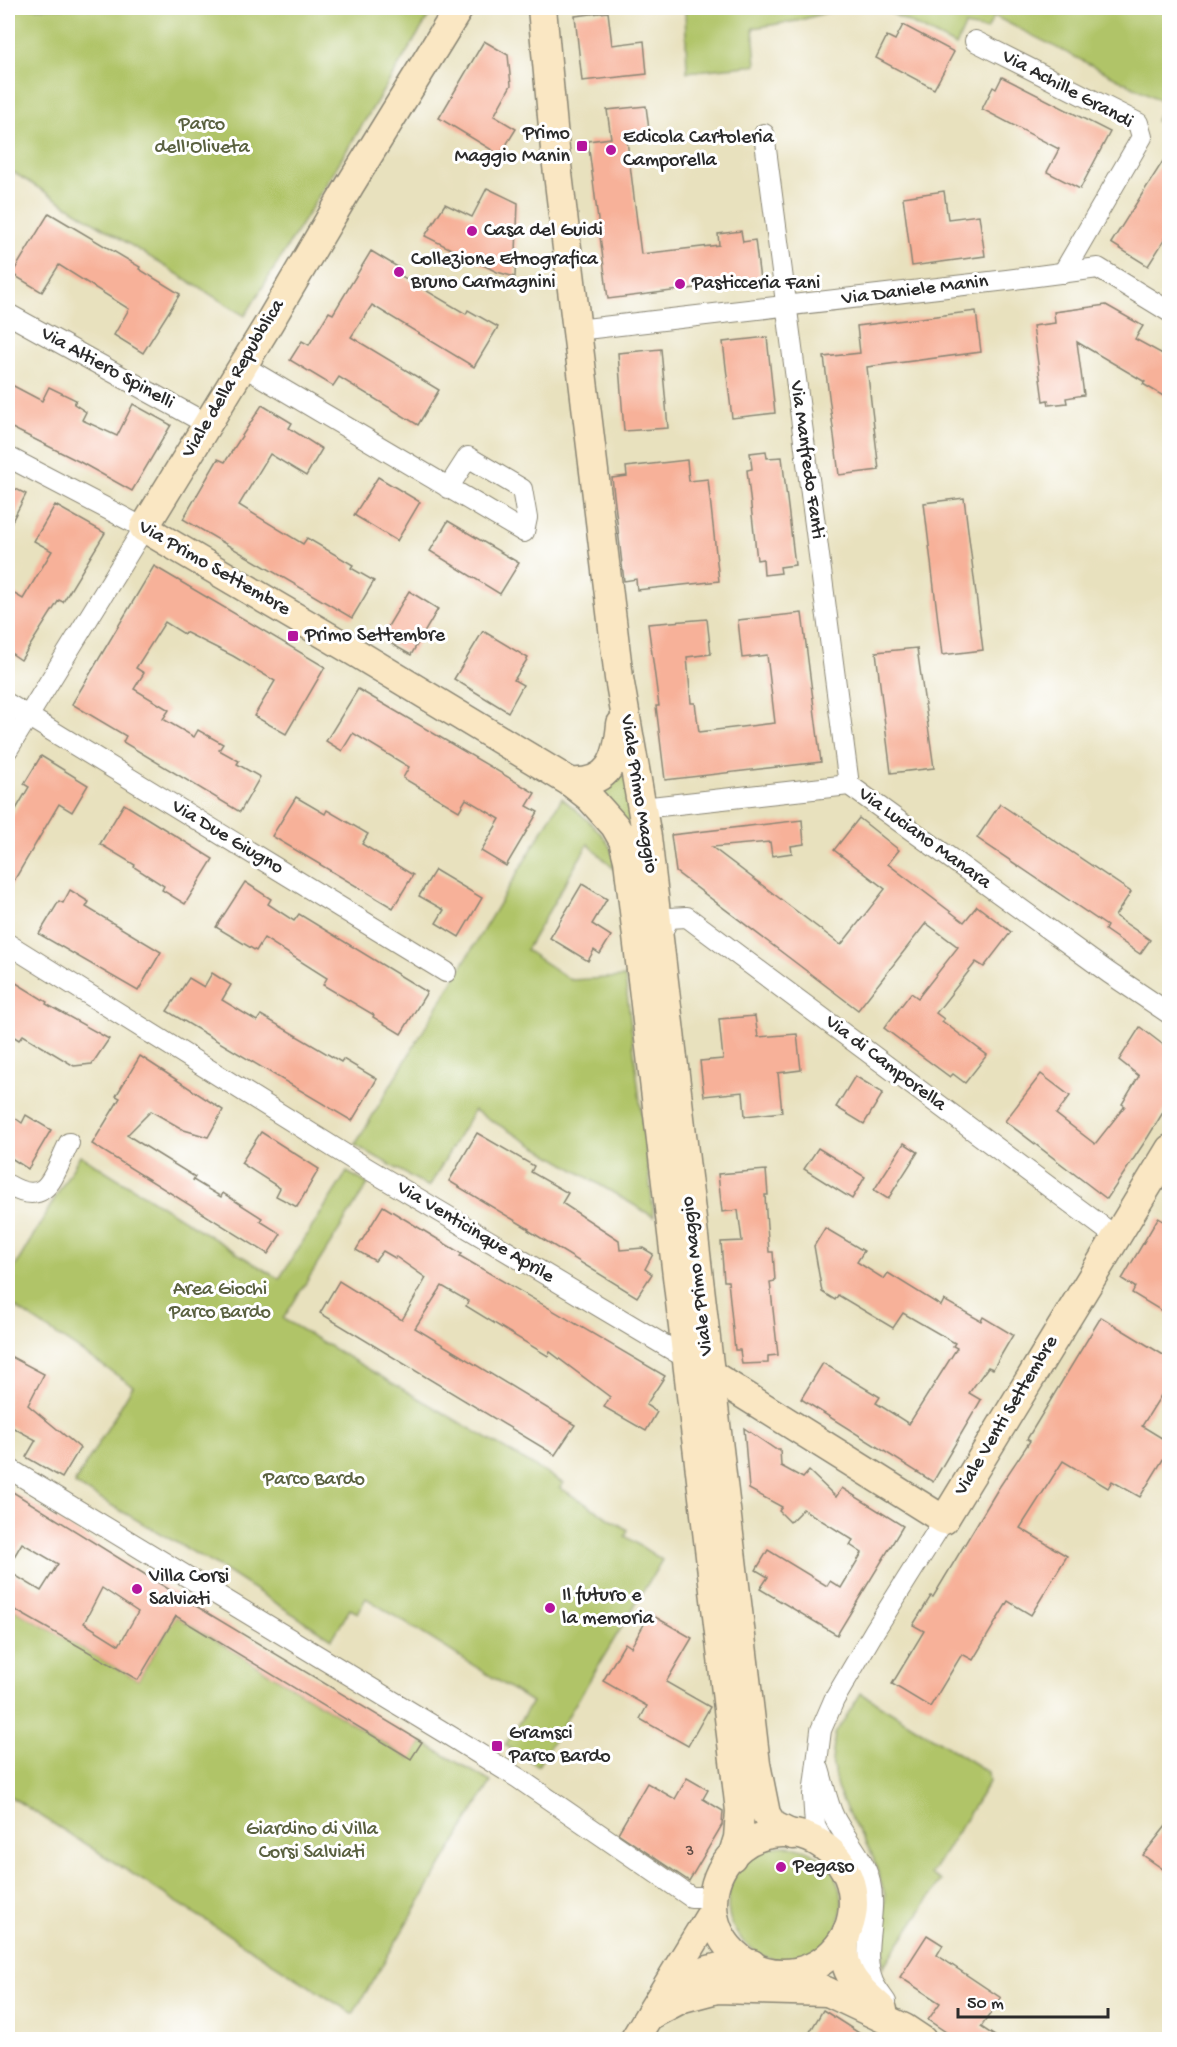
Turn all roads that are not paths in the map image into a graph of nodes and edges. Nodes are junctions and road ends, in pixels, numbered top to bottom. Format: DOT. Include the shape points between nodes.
graph roads {
  1 [pos="459,8"];
  2 [pos="542,8"];
  3 [pos="975,41"];
  4 [pos="764,134"];
  5 [pos="1063,273"];
  6 [pos="785,306"];
  7 [pos="1170,312"];
  8 [pos="8,314"];
  9 [pos="576,330"];
  10 [pos="243,366"];
  11 [pos="207,424"];
  12 [pos="8,457"];
  13 [pos="448,488"];
  14 [pos="144,528"];
  15 [pos="8,704"];
  16 [pos="623,704"];
  17 [pos="27,716"];
  18 [pos="8,748"];
  19 [pos="570,782"];
  20 [pos="849,785"];
  21 [pos="642,808"];
  22 [pos="627,853"];
  23 [pos="659,938"];
  24 [pos="8,944"];
  25 [pos="446,972"];
  26 [pos="1170,1014"];
  27 [pos="69,1143"];
  28 [pos="1170,1149"];
  29 [pos="8,1185"];
  30 [pos="1115,1236"];
  31 [pos="698,1366"];
  32 [pos="8,1468"];
  33 [pos="944,1520"];
  34 [pos="817,1756"];
  35 [pos="793,1835"];
  36 [pos="827,1849"];
  37 [pos="732,1857"];
  38 [pos="712,1905"];
  39 [pos="847,1931"];
  40 [pos="752,1964"];
  41 [pos="781,1972"];
  42 [pos="828,1992"];
  43 [pos="649,2016"];
  44 [pos="913,2034"];
  45 [pos="634,2040"];
  1 -- 10 [label="main road, Viale della Repubblica"];
  2 -- 9 [label="main road, Viale Primo Maggio"];
  3 -- 5 [label="street, Via Achille Grandi" via="1138,123 1142,136"];
  4 -- 6 [label="street, Via Manfredo Fanti"];
  5 -- 6 [label="street, Via Daniele Manin"];
  5 -- 7 [label="street, Via Daniele Manin" via="1098,268"];
  6 -- 9 [label="street, Via Daniele Manin"];
  6 -- 20 [label="street, Via Manfredo Fanti"];
  8 -- 11 [label="street, Via Altiero Spinelli"];
  9 -- 16 [label="main road, Viale Primo Maggio"];
  10 -- 11 [label="main road, Viale della Repubblica"];
  10 -- 13 [label="street"];
  11 -- 14 [label="main road, Viale della Repubblica"];
  12 -- 14 [label="street, Via Primo Settembre"];
  14 -- 17 [label="street, Viale della Repubblica"];
  14 -- 19 [label="main road, Via Primo Settembre"];
  15 -- 17 [label="street, Via Due Giugno"];
  16 -- 19 [label="main road, Viale Primo Maggio" via="618,750 608,770 590,781"];
  16 -- 21 [label="main road, Viale Primo Maggio"];
  17 -- 18 [label="street, Viale della Repubblica"];
  17 -- 25 [label="street, Via Due Giugno"];
  19 -- 22 [label="main road, Via Primo Settembre" via="604,812"];
  20 -- 21 [label="street, Via Luciano Manara"];
  20 -- 26 [label="street, Via Luciano Manara"];
  21 -- 23 [label="main road, Viale Primo Maggio"];
  22 -- 31 [label="main road, Viale Primo Maggio"];
  23 -- 30 [label="street, Via di Camporella" via="669,918 687,917"];
  23 -- 31 [label="main road, Viale Primo Maggio"];
  24 -- 31 [label="street, Via Venticinque Aprile" via="365,1167"];
  27 -- 29 [label="street" via="44,1190 24,1193"];
  28 -- 30 [label="main road, Viale Venti Settembre"];
  30 -- 33 [label="main road, Viale Venti Settembre"];
  31 -- 33 [label="main road, Via Venticinque Aprile"];
  31 -- 35 [label="main road, Viale Primo Maggio" via="766,1814 773,1825"];
  31 -- 37 [label="main road, Viale Primo Maggio" via="740,1811"];
  32 -- 38 [label="street" via="455,1738 691,1897"];
  33 -- 34 [label="street, Viale Venti Settembre" via="834,1700 821,1730"];
  34 -- 36 [label="street, Viale Venti Settembre" via="815,1826"];
  34 -- 44 [label="street" via="834,1817 864,1864 870,1882 868,1950 873,1984"];
  35 -- 36 [label="main road" via="804,1836"];
  35 -- 37 [label="main road" via="764,1837"];
  36 -- 39 [label="main road" via="846,1870 851,1883 853,1909"];
  37 -- 38 [label="main road" via="719,1873"];
  38 -- 40 [label="main road" via="720,1935"];
  38 -- 43 [label="main road"];
  39 -- 41 [label="main road" via="822,1961 802,1970"];
  39 -- 44 [label="main road" via="843,1954 852,1980"];
  40 -- 41 [label="main road"];
  40 -- 43 [label="main road" via="734,1964 693,1976 675,1987"];
  41 -- 42 [label="main road"];
  42 -- 43 [label="main road" via="717,1989 683,1998"];
  42 -- 44 [label="main road"];
  43 -- 45 [label="main road"];
}
